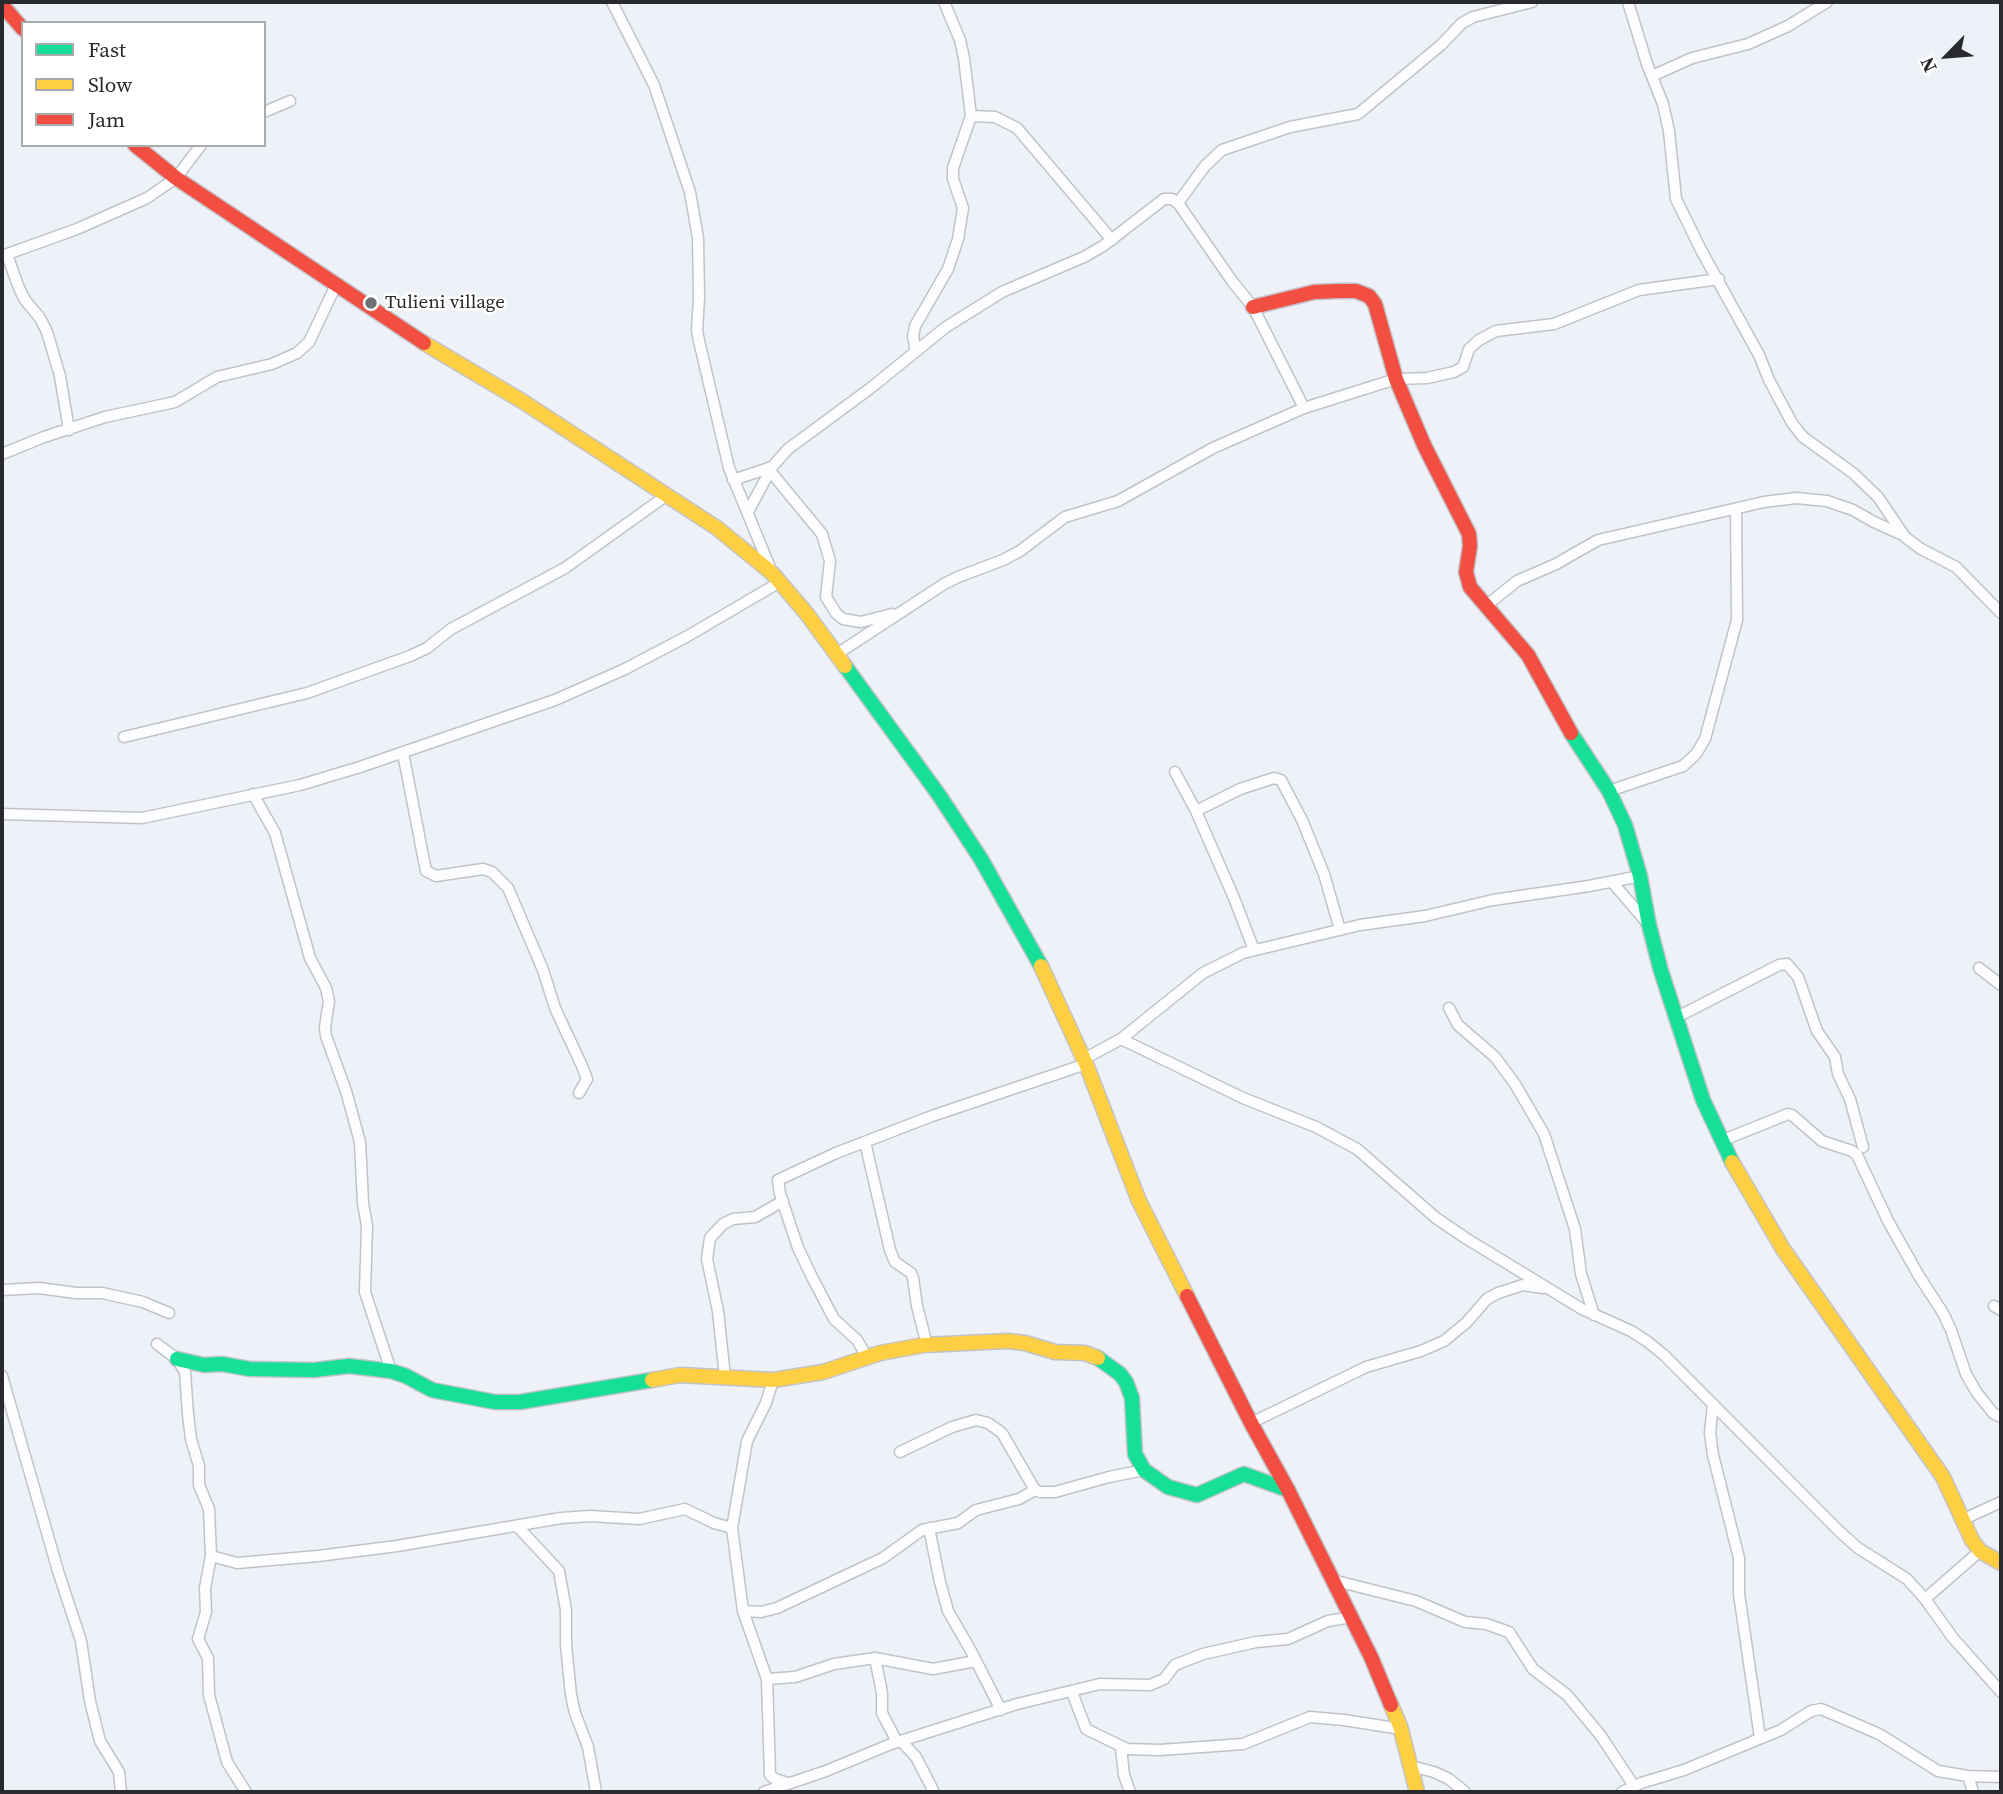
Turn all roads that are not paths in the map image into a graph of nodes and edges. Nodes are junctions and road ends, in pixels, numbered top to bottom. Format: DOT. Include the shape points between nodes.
graph roads {
  1 [pos="612,2"];
  2 [pos="944,2"];
  3 [pos="1532,2"];
  4 [pos="1628,2"];
  5 [pos="1827,2"];
  6 [pos="2,5"];
  7 [pos="21,28"];
  8 [pos="1652,76"];
  9 [pos="290,101"];
  10 [pos="266,111"];
  11 [pos="971,116"];
  12 [pos="137,147"];
  13 [pos="199,147"];
  14 [pos="176,178"];
  15 [pos="1178,203"];
  16 [pos="1112,240"];
  17 [pos="4,256"];
  18 [pos="1719,279"];
  19 [pos="336,285"];
  20 [pos="1253,307"];
  21 [pos="916,351"];
  22 [pos="1396,379"];
  23 [pos="1304,408"];
  24 [pos="69,430"];
  25 [pos="2,454"];
  26 [pos="771,469"];
  27 [pos="733,480"];
  28 [pos="667,495"];
  29 [pos="1736,509"];
  30 [pos="748,512"];
  31 [pos="1905,537"];
  32 [pos="776,577"];
  33 [pos="1486,606"];
  34 [pos="2001,613"];
  35 [pos="895,614"];
  36 [pos="837,653"];
  37 [pos="124,737"];
  38 [pos="403,753"];
  39 [pos="1175,772"];
  40 [pos="1609,791"];
  41 [pos="253,794"];
  42 [pos="1196,811"];
  43 [pos="2,814"];
  44 [pos="1640,876"];
  45 [pos="1612,882"];
  46 [pos="1649,925"];
  47 [pos="1340,930"];
  48 [pos="1254,950"];
  49 [pos="1979,968"];
  50 [pos="2001,985"];
  51 [pos="1449,1008"];
  52 [pos="1677,1017"];
  53 [pos="1121,1039"];
  54 [pos="1085,1062"];
  55 [pos="579,1093"];
  56 [pos="1721,1141"];
  57 [pos="865,1142"];
  58 [pos="1863,1147"];
  59 [pos="783,1201"];
  60 [pos="1546,1288"];
  61 [pos="2,1290"];
  62 [pos="169,1313"];
  63 [pos="1594,1315"];
  64 [pos="157,1344"];
  65 [pos="927,1345"];
  66 [pos="867,1357"];
  67 [pos="177,1359"];
  68 [pos="391,1371"];
  69 [pos="2,1376"];
  70 [pos="724,1377"];
  71 [pos="773,1380"];
  72 [pos="1713,1404"];
  73 [pos="2001,1417"];
  74 [pos="1251,1423"];
  75 [pos="900,1452"];
  76 [pos="1144,1470"];
  77 [pos="1035,1490"];
  78 [pos="1288,1490"];
  79 [pos="2001,1502"];
  80 [pos="1964,1519"];
  81 [pos="517,1526"];
  82 [pos="732,1528"];
  83 [pos="929,1528"];
  84 [pos="1980,1551"];
  85 [pos="211,1556"];
  86 [pos="2001,1563"];
  87 [pos="1332,1580"];
  88 [pos="1925,1599"];
  89 [pos="743,1611"];
  90 [pos="1352,1617"];
  91 [pos="875,1658"];
  92 [pos="976,1661"];
  93 [pos="767,1679"];
  94 [pos="1072,1692"];
  95 [pos="2001,1692"];
  96 [pos="1001,1710"];
  97 [pos="1401,1730"];
  98 [pos="1760,1738"];
  99 [pos="899,1742"];
  100 [pos="1121,1748"];
  101 [pos="1411,1766"];
  102 [pos="1968,1776"];
  103 [pos="2001,1777"];
  104 [pos="793,1785"];
  105 [pos="1626,1790"];
  106 [pos="121,1792"];
  107 [pos="246,1792"];
  108 [pos="596,1792"];
  109 [pos="764,1792"];
  110 [pos="934,1792"];
  111 [pos="1130,1792"];
  112 [pos="1417,1792"];
  113 [pos="1465,1792"];
  114 [pos="1973,1792"];
  1 -- 27 [label="street" via="654,85 690,192 698,238 697,330"];
  2 -- 11 [label="street" via="960,40"];
  3 -- 15 [label="street" via="1462,23 1358,114 1290,127 1222,150"];
  4 -- 8 [label="street"];
  5 -- 8 [label="street" via="1748,44 1692,58"];
  6 -- 7 [label="street"];
  8 -- 18 [label="street" via="1667,120 1676,199"];
  9 -- 10 [label="street"];
  11 -- 16 [label="street" via="995,117 1017,128"];
  11 -- 21 [label="street" via="953,168 963,208 958,239 948,269 915,326"];
  12 -- 14 [label="street"];
  13 -- 14 [label="street"];
  14 -- 17 [label="street" via="127,208"];
  14 -- 19 [label="street"];
  15 -- 16 [label="street" via="1164,199"];
  15 -- 20 [label="street"];
  16 -- 21 [label="street" via="1002,292"];
  17 -- 24 [label="street" via="47,332"];
  18 -- 22 [label="street" via="1640,290 1555,324 1496,331 1469,349 1463,367 1454,372"];
  18 -- 31 [label="street" via="1798,433 1878,497"];
  19 -- 24 [label="street" via="309,342 297,353 217,377 175,402"];
  19 -- 28 [label="street"];
  20 -- 22 [label="street" via="1314,292 1356,291 1369,296 1379,313"];
  20 -- 23 [label="street"];
  21 -- 26 [label="street" via="788,449"];
  22 -- 23 [label="street"];
  22 -- 33 [label="street" via="1465,523 1470,547 1467,580"];
  23 -- 35 [label="street" via="1213,448 1118,501 1065,517 1012,556 958,577"];
  24 -- 25 [label="street"];
  26 -- 27 [label="street"];
  26 -- 30 [label="street"];
  26 -- 35 [label="street" via="822,534 830,561 826,597 836,614 861,622"];
  27 -- 30 [label="street"];
  28 -- 32 [label="street" via="717,528"];
  28 -- 37 [label="street" via="572,564 410,656 307,693"];
  29 -- 31 [label="street" via="1796,498 1817,499 1853,510"];
  29 -- 33 [label="street" via="1598,540 1517,581"];
  29 -- 40 [label="street" via="1737,620 1704,739 1683,766"];
  30 -- 32 [label="street"];
  31 -- 34 [label="street" via="1956,567"];
  32 -- 36 [label="street"];
  32 -- 38 [label="street" via="686,638 625,669 555,700"];
  33 -- 40 [label="street" via="1528,655 1564,723"];
  35 -- 36 [label="street"];
  36 -- 54 [label="street" via="981,859 1040,964"];
  38 -- 41 [label="street" via="300,785"];
  38 -- 55 [label="street" via="426,871 436,876 484,869 508,888 587,1079"];
  39 -- 42 [label="street"];
  40 -- 44 [label="street"];
  41 -- 43 [label="street" via="142,818"];
  41 -- 68 [label="street" via="275,833 306,948 326,988 326,1036 360,1142 367,1226 365,1292"];
  42 -- 47 [label="street" via="1240,789 1281,780 1324,874"];
  42 -- 48 [label="street"];
  44 -- 45 [label="street"];
  44 -- 46 [label="street"];
  45 -- 46 [label="street"];
  45 -- 47 [label="street"];
  46 -- 52 [label="street"];
  47 -- 48 [label="street"];
  48 -- 53 [label="street" via="1203,973"];
  49 -- 50 [label="street"];
  51 -- 63 [label="street" via="1458,1025 1509,1075 1544,1134 1575,1229 1581,1275"];
  52 -- 56 [label="street"];
  52 -- 58 [label="street" via="1787,964 1798,977 1817,1031 1835,1057"];
  53 -- 54 [label="street"];
  53 -- 60 [label="street" via="1356,1149 1436,1218"];
  54 -- 57 [label="street"];
  54 -- 74 [label="street" via="1137,1197"];
  56 -- 73 [label="street" via="1788,1114 1822,1142 1857,1155 1885,1215 1943,1313 1966,1374 1993,1413"];
  56 -- 80 [label="street" via="1765,1221 1943,1477"];
  57 -- 59 [label="street" via="780,1178"];
  57 -- 65 [label="street" via="890,1250 895,1262 913,1278"];
  59 -- 66 [label="street" via="799,1248 831,1313"];
  59 -- 70 [label="street" via="755,1217 727,1222 710,1238 707,1259"];
  60 -- 63 [label="street"];
  60 -- 74 [label="street" via="1522,1285 1498,1293 1444,1341 1366,1367"];
  61 -- 62 [label="street" via="102,1293"];
  63 -- 72 [label="street" via="1647,1342"];
  64 -- 67 [label="street"];
  65 -- 66 [label="street"];
  65 -- 76 [label="street" via="1008,1341 1097,1357 1120,1374 1130,1390 1133,1445"];
  66 -- 71 [label="street" via="823,1372"];
  67 -- 68 [label="street" via="250,1369 314,1370 341,1365"];
  67 -- 85 [label="street" via="185,1372 200,1490 209,1509"];
  68 -- 70 [label="street" via="432,1390 495,1402 520,1402 680,1375"];
  69 -- 106 [label="street" via="81,1641 100,1741 119,1772"];
  70 -- 71 [label="street"];
  71 -- 82 [label="street" via="747,1441"];
  72 -- 88 [label="street" via="1840,1532 1907,1578"];
  72 -- 98 [label="street" via="1713,1455 1739,1558 1739,1594"];
  74 -- 78 [label="street"];
  75 -- 77 [label="street" via="967,1422 988,1423 1002,1433"];
  76 -- 77 [label="street" via="1055,1492"];
  76 -- 78 [label="street" via="1168,1487 1190,1494 1244,1474"];
  77 -- 83 [label="street" via="976,1510 957,1523"];
  78 -- 87 [label="street"];
  79 -- 80 [label="street"];
  80 -- 84 [label="street"];
  81 -- 82 [label="street" via="590,1516 639,1519 685,1509"];
  81 -- 85 [label="street" via="318,1556 237,1563"];
  81 -- 108 [label="street" via="559,1571 571,1695"];
  82 -- 89 [label="street"];
  83 -- 89 [label="street" via="883,1558 777,1608"];
  83 -- 92 [label="street" via="948,1611"];
  84 -- 86 [label="street"];
  84 -- 88 [label="street"];
  85 -- 107 [label="street" via="206,1612 198,1639 210,1665 208,1690 228,1762"];
  87 -- 90 [label="street"];
  87 -- 105 [label="street" via="1416,1601 1465,1622 1509,1632 1533,1669 1567,1695 1601,1736"];
  88 -- 95 [label="street"];
  89 -- 93 [label="street"];
  90 -- 94 [label="street" via="1328,1621 1288,1639 1203,1654 1175,1665 1164,1679 1150,1685 1114,1683"];
  90 -- 97 [label="street"];
  91 -- 92 [label="street" via="933,1669"];
  91 -- 93 [label="street" via="834,1664 796,1677"];
  91 -- 99 [label="street" via="882,1713"];
  92 -- 96 [label="street"];
  93 -- 104 [label="street" via="770,1775"];
  94 -- 96 [label="street"];
  94 -- 100 [label="street" via="1086,1729"];
  96 -- 99 [label="street"];
  97 -- 100 [label="street" via="1310,1717 1243,1744"];
  97 -- 101 [label="street"];
  98 -- 102 [label="street" via="1821,1709 1879,1734 1938,1770"];
  98 -- 105 [label="street"];
  99 -- 104 [label="street"];
  99 -- 110 [label="street" via="916,1757"];
  100 -- 111 [label="street"];
  101 -- 112 [label="street"];
  101 -- 113 [label="street" via="1449,1779"];
  102 -- 103 [label="street"];
  102 -- 114 [label="street"];
  104 -- 109 [label="street"];
}
